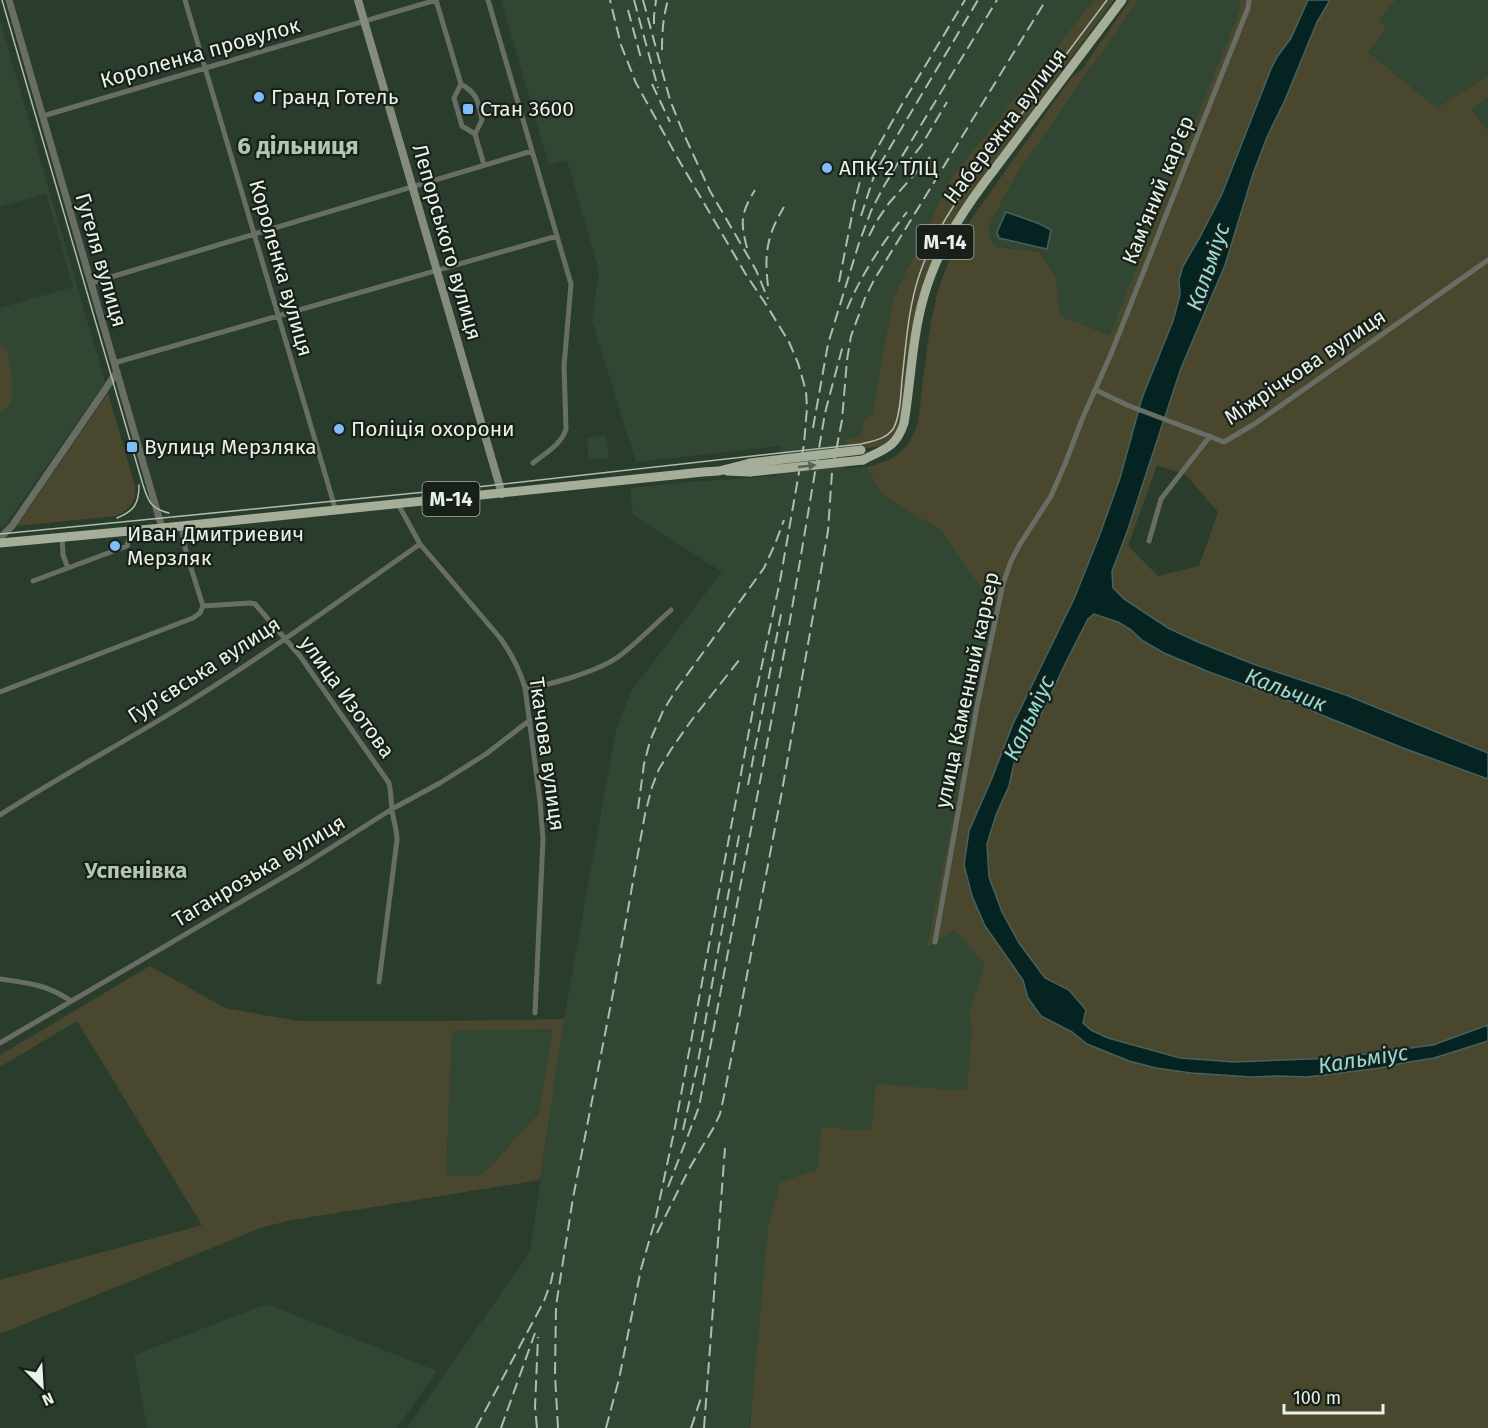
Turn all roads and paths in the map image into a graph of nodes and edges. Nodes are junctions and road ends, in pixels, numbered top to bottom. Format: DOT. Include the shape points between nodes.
graph roads {
  1 [pos="9,0"];
  2 [pos="185,0"];
  3 [pos="358,0"];
  4 [pos="436,0"];
  5 [pos="488,0"];
  6 [pos="1122,0"];
  7 [pos="1249,0"];
  8 [pos="364,22"];
  9 [pos="206,68"];
  10 [pos="461,84"];
  11 [pos="43,116"];
  12 [pos="475,134"];
  13 [pos="532,151"];
  14 [pos="484,165"];
  15 [pos="412,187"];
  16 [pos="254,234"];
  17 [pos="557,236"];
  18 [pos="1488,260"];
  19 [pos="437,271"];
  20 [pos="91,283"];
  21 [pos="278,316"];
  22 [pos="114,363"];
  23 [pos="117,372"];
  24 [pos="1096,390"];
  25 [pos="1210,436"];
  26 [pos="533,463"];
  27 [pos="502,494"];
  28 [pos="398,504"];
  29 [pos="336,511"];
  30 [pos="181,526"];
  31 [pos="162,528"];
  32 [pos="131,531"];
  33 [pos="0,538"];
  34 [pos="62,538"];
  35 [pos="1149,541"];
  36 [pos="0,543"];
  37 [pos="420,544"];
  38 [pos="68,568"];
  39 [pos="33,581"];
  40 [pos="204,606"];
  41 [pos="671,610"];
  42 [pos="284,639"];
  43 [pos="525,688"];
  44 [pos="0,692"];
  45 [pos="530,720"];
  46 [pos="392,809"];
  47 [pos="0,814"];
  48 [pos="935,942"];
  49 [pos="0,979"];
  50 [pos="379,982"];
  51 [pos="71,1001"];
  52 [pos="535,1013"];
  53 [pos="0,1043"];
  1 -- 11 [label="street, Гугеля вулиця"];
  2 -- 9 [label="street, Короленка вулиця"];
  3 -- 8 [label="main road, Лепорського вулиця"];
  4 -- 8 [label="street, Короленка провулок"];
  4 -- 10 [label="street"];
  5 -- 13 [label="street"];
  6 -- 27 [label="highway, Набережна вулиця / М-14, bridge" via="948,236 922,304 904,423 893,444 862,455"];
  7 -- 24 [label="street, Кам'яний кар'єр"];
  8 -- 9 [label="street, Короленка провулок"];
  8 -- 15 [label="main road, Лепорського вулиця"];
  9 -- 11 [label="street, Короленка провулок"];
  9 -- 16 [label="street, Короленка вулиця"];
  10 -- 12 [label="street" via="475,96 482,120"];
  10 -- 12 [label="street" via="454,102 462,126"];
  11 -- 20 [label="street, Гугеля вулиця"];
  12 -- 14 [label="street"];
  13 -- 14 [label="street"];
  13 -- 17 [label="street"];
  14 -- 15 [label="street"];
  15 -- 16 [label="street"];
  15 -- 19 [label="main road, Лепорського вулиця"];
  16 -- 20 [label="street"];
  16 -- 21 [label="street, Короленка вулиця"];
  17 -- 19 [label="street"];
  17 -- 26 [label="street" via="571,284 564,366 567,429 564,437"];
  18 -- 25 [label="street, Міжрічкова вулиця" via="1256,423 1224,442"];
  19 -- 21 [label="street"];
  19 -- 27 [label="main road, Лепорського вулиця"];
  20 -- 22 [label="street, Гугеля вулиця"];
  21 -- 22 [label="street"];
  21 -- 29 [label="street, Короленка вулиця"];
  22 -- 23 [label="street, Гугеля вулиця"];
  23 -- 31 [label="street, Гугеля вулиця"];
  23 -- 33 [label="street"];
  24 -- 25 [label="street"];
  24 -- 48 [label="street, улица Каменный карьер" via="1051,496 1020,544 1003,584"];
  25 -- 35 [label="street, Міжрічкова вулиця" via="1161,499"];
  27 -- 28 [label="highway, М-14"];
  28 -- 29 [label="highway, М-14"];
  28 -- 37 [label="street, Ткачова вулиця"];
  29 -- 30 [label="highway, М-14"];
  30 -- 31 [label="highway, М-14"];
  30 -- 40 [label="street"];
  31 -- 32 [label="highway, М-14"];
  32 -- 34 [label="highway, М-14"];
  32 -- 38 [label="street" via="127,546"];
  34 -- 36 [label="highway, М-14"];
  34 -- 38 [label="street"];
  37 -- 42 [label="street, Гур’євська вулиця"];
  37 -- 43 [label="street, Ткачова вулиця" via="501,639"];
  38 -- 39 [label="street"];
  40 -- 42 [label="street, улица Изотова" via="253,603"];
  40 -- 44 [label="street" via="193,618"];
  41 -- 43 [label="street" via="609,662 542,687"];
  42 -- 46 [label="street, улица Изотова" via="385,777"];
  42 -- 47 [label="street, Гур’євська вулиця" via="184,705"];
  43 -- 45 [label="street, Ткачова вулиця"];
  45 -- 46 [label="street, Таганрозька вулиця" via="486,754"];
  45 -- 52 [label="street, Ткачова вулиця" via="543,839"];
  46 -- 50 [label="street, улица Изотова" via="397,840"];
  46 -- 51 [label="street, Таганрозька вулиця"];
  49 -- 51 [label="street" via="50,988"];
  51 -- 53 [label="street, Таганрозька вулиця"];
}
